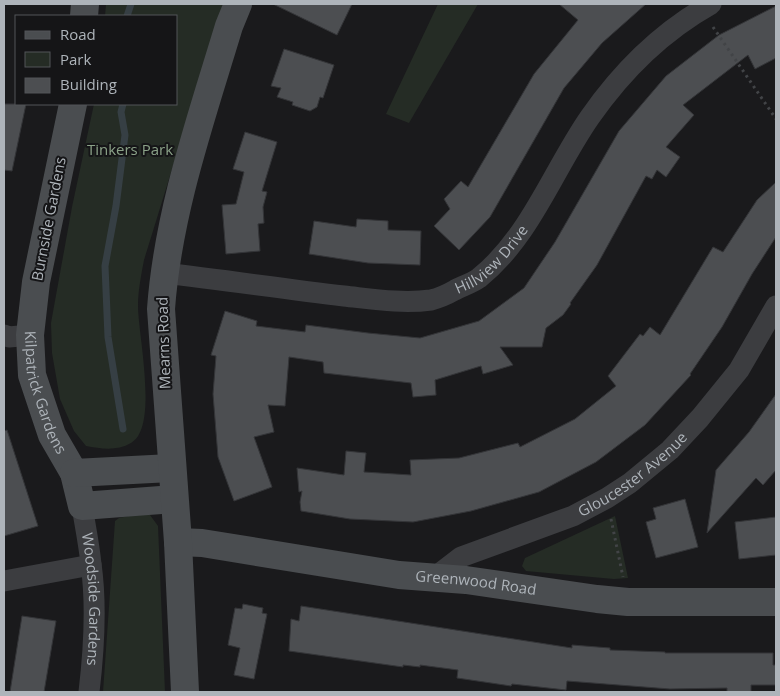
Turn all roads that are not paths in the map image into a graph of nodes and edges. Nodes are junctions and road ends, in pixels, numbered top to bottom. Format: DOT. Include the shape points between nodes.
graph roads {
  1 [pos="238,4"];
  2 [pos="706,6"];
  3 [pos="73,105"];
  4 [pos="163,273"];
  5 [pos="776,306"];
  6 [pos="17,335"];
  7 [pos="171,468"];
  8 [pos="74,473"];
  9 [pos="174,499"];
  10 [pos="82,506"];
  11 [pos="178,542"];
  12 [pos="92,565"];
  13 [pos="435,577"];
  14 [pos="4,581"];
  15 [pos="776,602"];
  16 [pos="89,692"];
  17 [pos="185,692"];
  1 -- 4 [label="street, Mearns Road" via="181,188"];
  2 -- 4 [label="street, Hillview Drive" via="661,39 627,70 590,117 510,248 478,279 432,300 384,300"];
  3 -- 6 [label="street, Burnside Gardens" via="36,282"];
  4 -- 7 [label="street, Mearns Road" via="161,309"];
  5 -- 13 [label="street, Gloucester Avenue" via="739,370 700,418 670,450 630,483 573,516 461,557"];
  6 -- 8 [label="street, Kilpatrick Gardens" via="52,435"];
  7 -- 8 [label="street, Kilpatrick Gardens"];
  7 -- 9 [label="street, Mearns Road"];
  8 -- 10 [label="street, Kilpatrick Gardens"];
  9 -- 10 [label="street"];
  9 -- 11 [label="street, Mearns Road"];
  10 -- 12 [label="street, Woodside Gardens"];
  11 -- 13 [label="street, Greenwood Road" via="210,544 399,575"];
  11 -- 17 [label="street, Mearns Road"];
  12 -- 14 [label="street"];
  12 -- 16 [label="street, Woodside Gardens" via="94,610"];
  13 -- 15 [label="street, Greenwood Road" via="628,602"];
}
